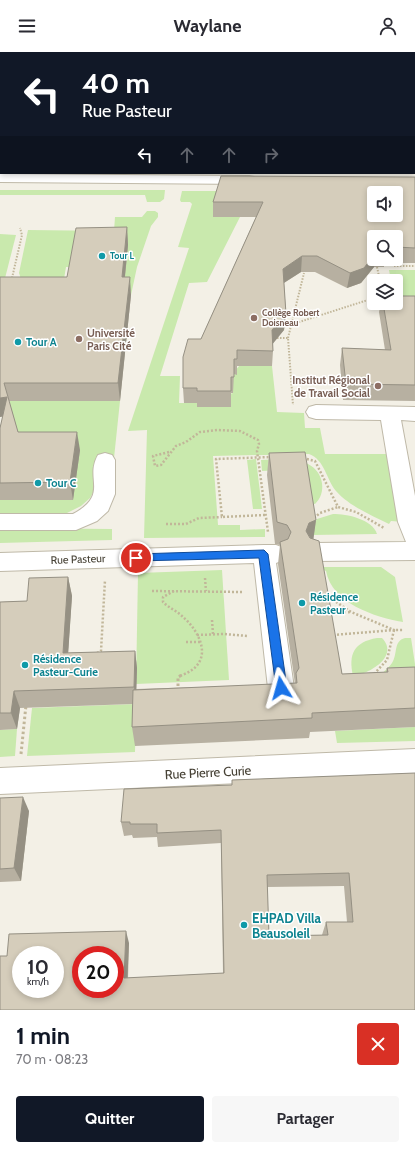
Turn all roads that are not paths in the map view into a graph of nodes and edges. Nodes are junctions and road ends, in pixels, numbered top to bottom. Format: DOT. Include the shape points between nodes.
graph roads {
  1 [pos="0,178"];
  2 [pos="265,180"];
  3 [pos="316,412"];
  4 [pos="390,414"];
  5 [pos="415,414"];
  6 [pos="105,460"];
  7 [pos="0,522"];
  8 [pos="415,538"];
  9 [pos="415,551"];
  10 [pos="315,552"];
  11 [pos="0,562"];
  12 [pos="281,688"];
  13 [pos="415,762"];
  14 [pos="0,781"];
  1 -- 2 [label="street"];
  3 -- 4 [label="street"];
  4 -- 5 [label="street"];
  4 -- 8 [label="street" via="409,522"];
  6 -- 7 [label="street" via="104,494 100,505 89,515 76,522"];
  9 -- 10 [label="street"];
  11 -- 12 [label="street, Rue Pasteur" via="269,548 268,593"];
  13 -- 14 [label="street, Rue Pierre Curie"];
}
